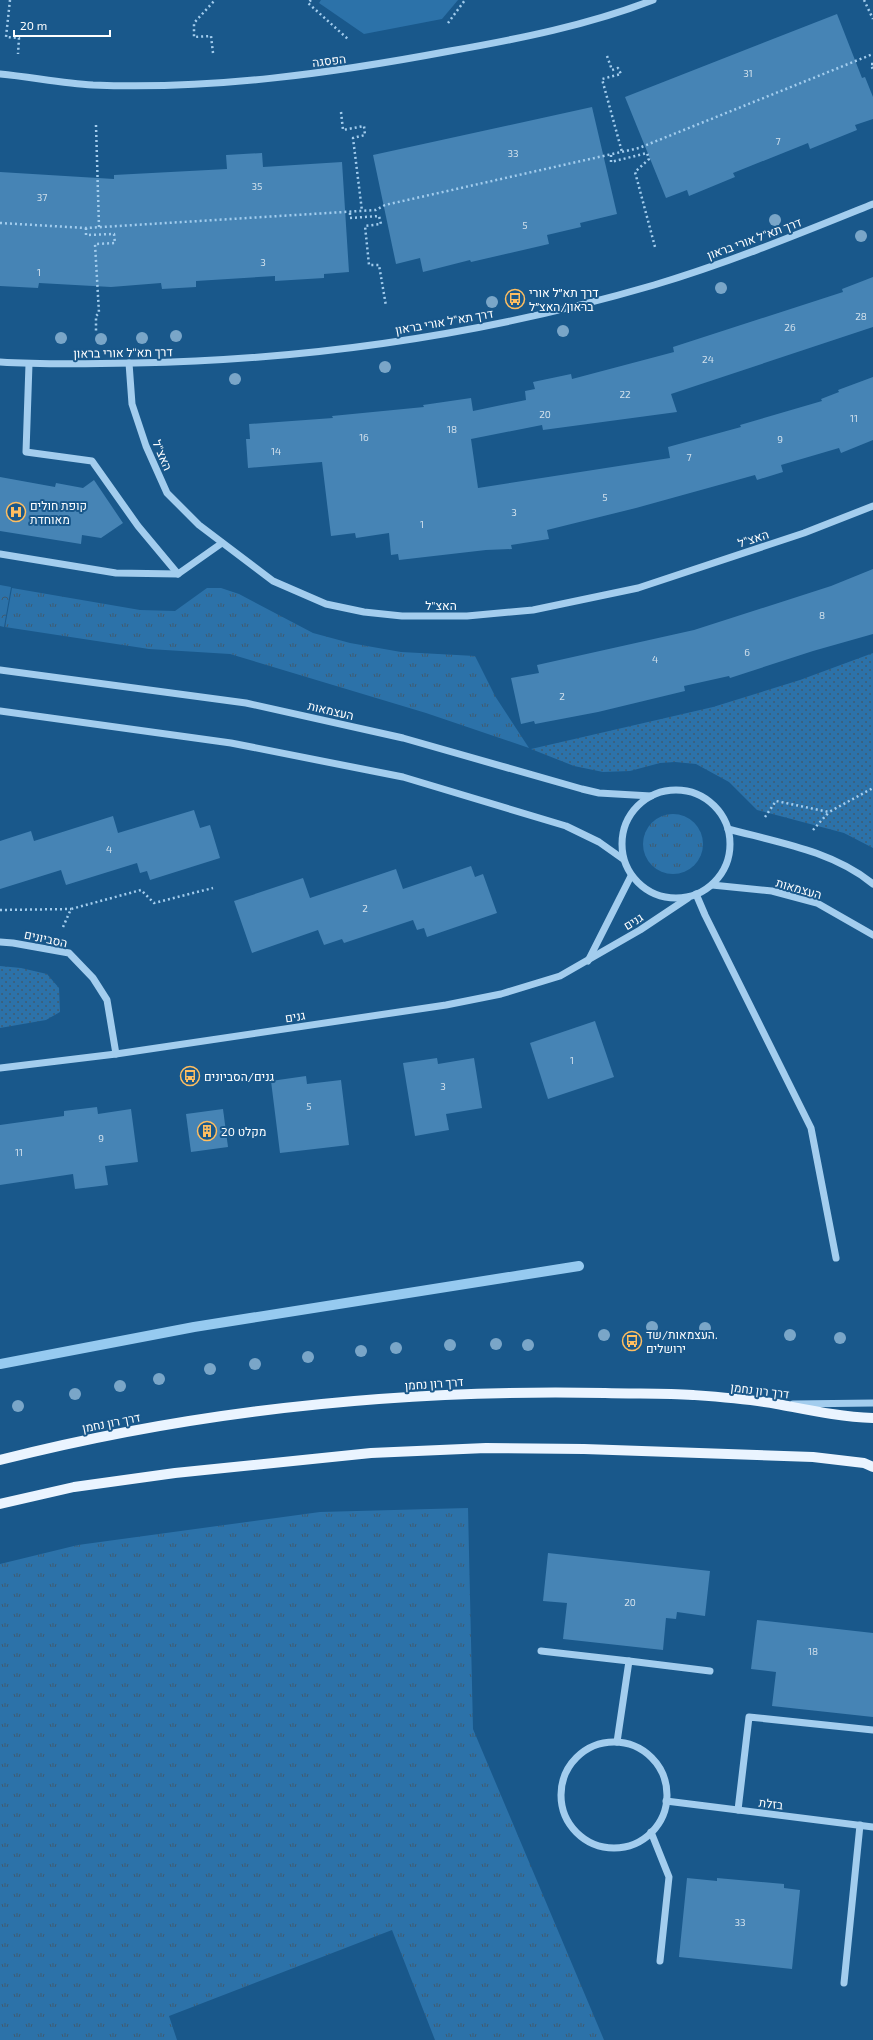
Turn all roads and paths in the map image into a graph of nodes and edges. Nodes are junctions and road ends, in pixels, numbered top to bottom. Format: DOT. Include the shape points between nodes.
graph roads {
  1 [pos="10,0"];
  2 [pos="215,0"];
  3 [pos="310,0"];
  4 [pos="465,0"];
  5 [pos="653,0"];
  6 [pos="864,0"];
  7 [pos="873,19"];
  8 [pos="448,23"];
  9 [pos="349,40"];
  10 [pos="213,53"];
  11 [pos="18,54"];
  12 [pos="873,54"];
  13 [pos="607,56"];
  14 [pos="873,64"];
  15 [pos="873,70"];
  16 [pos="0,74"];
  17 [pos="341,112"];
  18 [pos="96,125"];
  19 [pos="622,152"];
  20 [pos="610,155"];
  21 [pos="873,204"];
  22 [pos="362,211"];
  23 [pos="350,213"];
  24 [pos="0,223"];
  25 [pos="99,227"];
  26 [pos="86,228"];
  27 [pos="655,246"];
  28 [pos="386,306"];
  29 [pos="96,333"];
  30 [pos="0,362"];
  31 [pos="129,363"];
  32 [pos="29,364"];
  33 [pos="873,506"];
  34 [pos="222,543"];
  35 [pos="0,554"];
  36 [pos="178,574"];
  37 [pos="0,670"];
  38 [pos="0,711"];
  39 [pos="873,788"];
  40 [pos="651,796"];
  41 [pos="829,812"];
  42 [pos="764,819"];
  43 [pos="728,828"];
  44 [pos="812,830"];
  45 [pos="623,859"];
  46 [pos="631,876"];
  47 [pos="873,884"];
  48 [pos="712,885"];
  49 [pos="213,888"];
  50 [pos="696,894"];
  51 [pos="688,898"];
  52 [pos="71,909"];
  53 [pos="0,910"];
  54 [pos="63,927"];
  55 [pos="873,935"];
  56 [pos="0,942"];
  57 [pos="588,962"];
  58 [pos="116,1054"];
  59 [pos="0,1068"];
  60 [pos="836,1258"];
  61 [pos="873,1403"];
  62 [pos="774,1404"];
  63 [pos="873,1418"];
  64 [pos="0,1460"];
  65 [pos="873,1467"];
  66 [pos="0,1504"];
  67 [pos="541,1651"];
  68 [pos="629,1661"];
  69 [pos="710,1670"];
  70 [pos="873,1730"];
  71 [pos="617,1742"];
  72 [pos="666,1801"];
  73 [pos="738,1810"];
  74 [pos="860,1825"];
  75 [pos="873,1827"];
  76 [pos="651,1832"];
  77 [pos="660,1961"];
  78 [pos="844,1983"];
  1 -- 11 [label="path" via="6,37 19,38"];
  2 -- 10 [label="path" via="194,23 194,37 212,36"];
  3 -- 9 [label="path" via="308,3"];
  4 -- 8 [label="path"];
  5 -- 16 [label="street, הפסגה" via="569,26 495,43 349,69 171,85 92,85"];
  6 -- 7 [label="path"];
  12 -- 19 [label="path" via="639,148"];
  13 -- 19 [label="path" via="612,70 618,68 620,74 602,79"];
  14 -- 15 [label="path"];
  17 -- 22 [label="path" via="343,130 364,126 365,136 353,138"];
  18 -- 25 [label="path"];
  19 -- 20 [label="path"];
  20 -- 22 [label="path" via="385,205 376,210"];
  20 -- 27 [label="path" via="611,162 647,153 649,159 636,172"];
  21 -- 31 [label="street, דרך תא\"ל אורי בראון" via="772,244 654,285 478,328 386,343 289,354 186,362"];
  22 -- 23 [label="path"];
  23 -- 25 [label="path"];
  23 -- 28 [label="path" via="350,218 379,216 381,224 365,226 369,265 379,265"];
  24 -- 26 [label="path"];
  25 -- 26 [label="path"];
  26 -- 29 [label="path" via="86,235 114,234 115,243 95,244 99,313 96,316"];
  30 -- 32 [label="street, דרך תא\"ל אורי בראון"];
  31 -- 32 [label="street, דרך תא\"ל אורי בראון"];
  31 -- 34 [label="street, האצ\"ל" via="132,404 146,446 167,493 199,525"];
  32 -- 36 [label="street" via="26,452 92,461 138,526"];
  33 -- 34 [label="street, האצ\"ל" via="804,533 638,588 533,610 467,616 402,616 326,604 273,581"];
  34 -- 36 [label="street"];
  35 -- 36 [label="street" via="116,573"];
  37 -- 40 [label="street, העצמאות" via="246,703 403,738 588,790"];
  38 -- 45 [label="street" via="231,743 403,777 566,826 599,842"];
  39 -- 41 [label="path"];
  40 -- 43 [label="street" via="669,790 688,791 706,799 719,811"];
  40 -- 45 [label="street" via="636,807 626,822 621,840"];
  41 -- 42 [label="path" via="776,801"];
  41 -- 44 [label="path"];
  43 -- 47 [label="street" via="812,851 862,875"];
  43 -- 48 [label="street" via="728,859 722,873"];
  45 -- 46 [label="street"];
  46 -- 51 [label="street" via="644,888 660,896"];
  46 -- 57 [label="street, גנים"];
  48 -- 50 [label="street"];
  48 -- 55 [label="street, העצמאות" via="772,891 817,903"];
  49 -- 52 [label="path" via="154,903 141,890"];
  50 -- 51 [label="street"];
  50 -- 60 [label="street" via="811,1128"];
  51 -- 57 [label="street, גנים"];
  52 -- 53 [label="path"];
  52 -- 54 [label="path"];
  56 -- 58 [label="street, הסביונים" via="69,953 93,978 107,1000"];
  57 -- 58 [label="street, גנים" via="560,976 501,994 446,1005"];
  58 -- 59 [label="street, גנים"];
  61 -- 62 [label="street"];
  62 -- 63 [label="main road, דרך רון נחמן" via="848,1418"];
  62 -- 64 [label="main road, דרך רון נחמן" via="694,1395 561,1392 467,1393 369,1400 254,1412 146,1429 49,1447"];
  65 -- 66 [label="main road" via="864,1463 813,1457 600,1449 486,1448 371,1453 175,1473 74,1487"];
  67 -- 68 [label="street"];
  68 -- 69 [label="street"];
  68 -- 71 [label="street"];
  70 -- 73 [label="street" via="749,1717"];
  71 -- 72 [label="street" via="639,1748 651,1758 660,1770 666,1785"];
  71 -- 76 [label="street" via="592,1746 579,1755 569,1767 562,1782 560,1799 565,1815 574,1830 587,1841 604,1847 621,1847 637,1842"];
  72 -- 73 [label="street, בזלת"];
  72 -- 76 [label="street" via="661,1818"];
  73 -- 74 [label="street, בזלת"];
  74 -- 75 [label="street, בזלת"];
  74 -- 78 [label="street"];
  76 -- 77 [label="street" via="669,1877"];
}
